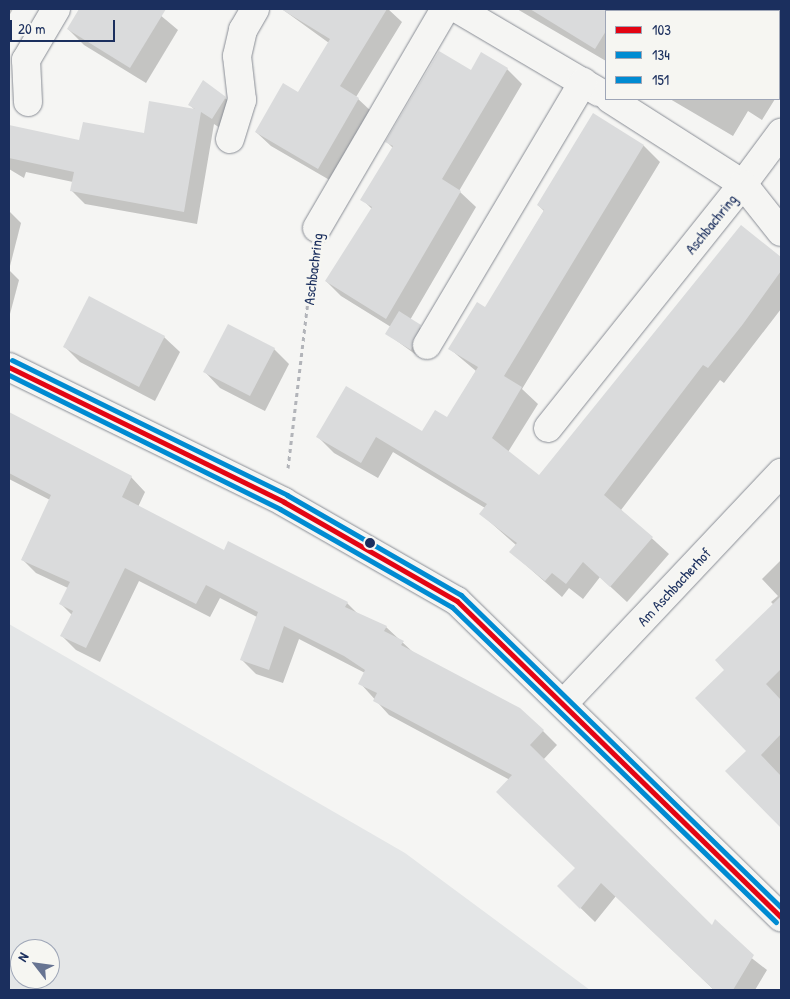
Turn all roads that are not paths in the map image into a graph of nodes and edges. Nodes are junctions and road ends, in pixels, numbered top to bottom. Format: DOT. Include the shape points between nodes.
graph roads {
  1 [pos="56,9"];
  2 [pos="255,9"];
  3 [pos="446,9"];
  4 [pos="458,9"];
  5 [pos="584,82"];
  6 [pos="605,95"];
  7 [pos="612,100"];
  8 [pos="28,102"];
  9 [pos="781,133"];
  10 [pos="230,139"];
  11 [pos="743,184"];
  12 [pos="317,228"];
  13 [pos="781,232"];
  14 [pos="427,345"];
  15 [pos="9,367"];
  16 [pos="548,428"];
  17 [pos="781,472"];
  18 [pos="565,702"];
  19 [pos="781,917"];
  1 -- 8 [label="street" via="26,60"];
  2 -- 10 [label="street" via="242,30 237,56 242,100"];
  3 -- 12 [label="street, Aschbachring"];
  4 -- 5 [label="street"];
  5 -- 6 [label="street"];
  5 -- 14 [label="street"];
  7 -- 11 [label="street, Aschbachring"];
  9 -- 11 [label="street, Aschbachring"];
  11 -- 13 [label="street, Aschbachring"];
  11 -- 16 [label="street, Aschbachring"];
  15 -- 18 [label="street" via="284,502 457,600"];
  17 -- 18 [label="street, Am Aschbacherhof"];
  18 -- 19 [label="street"];
}
